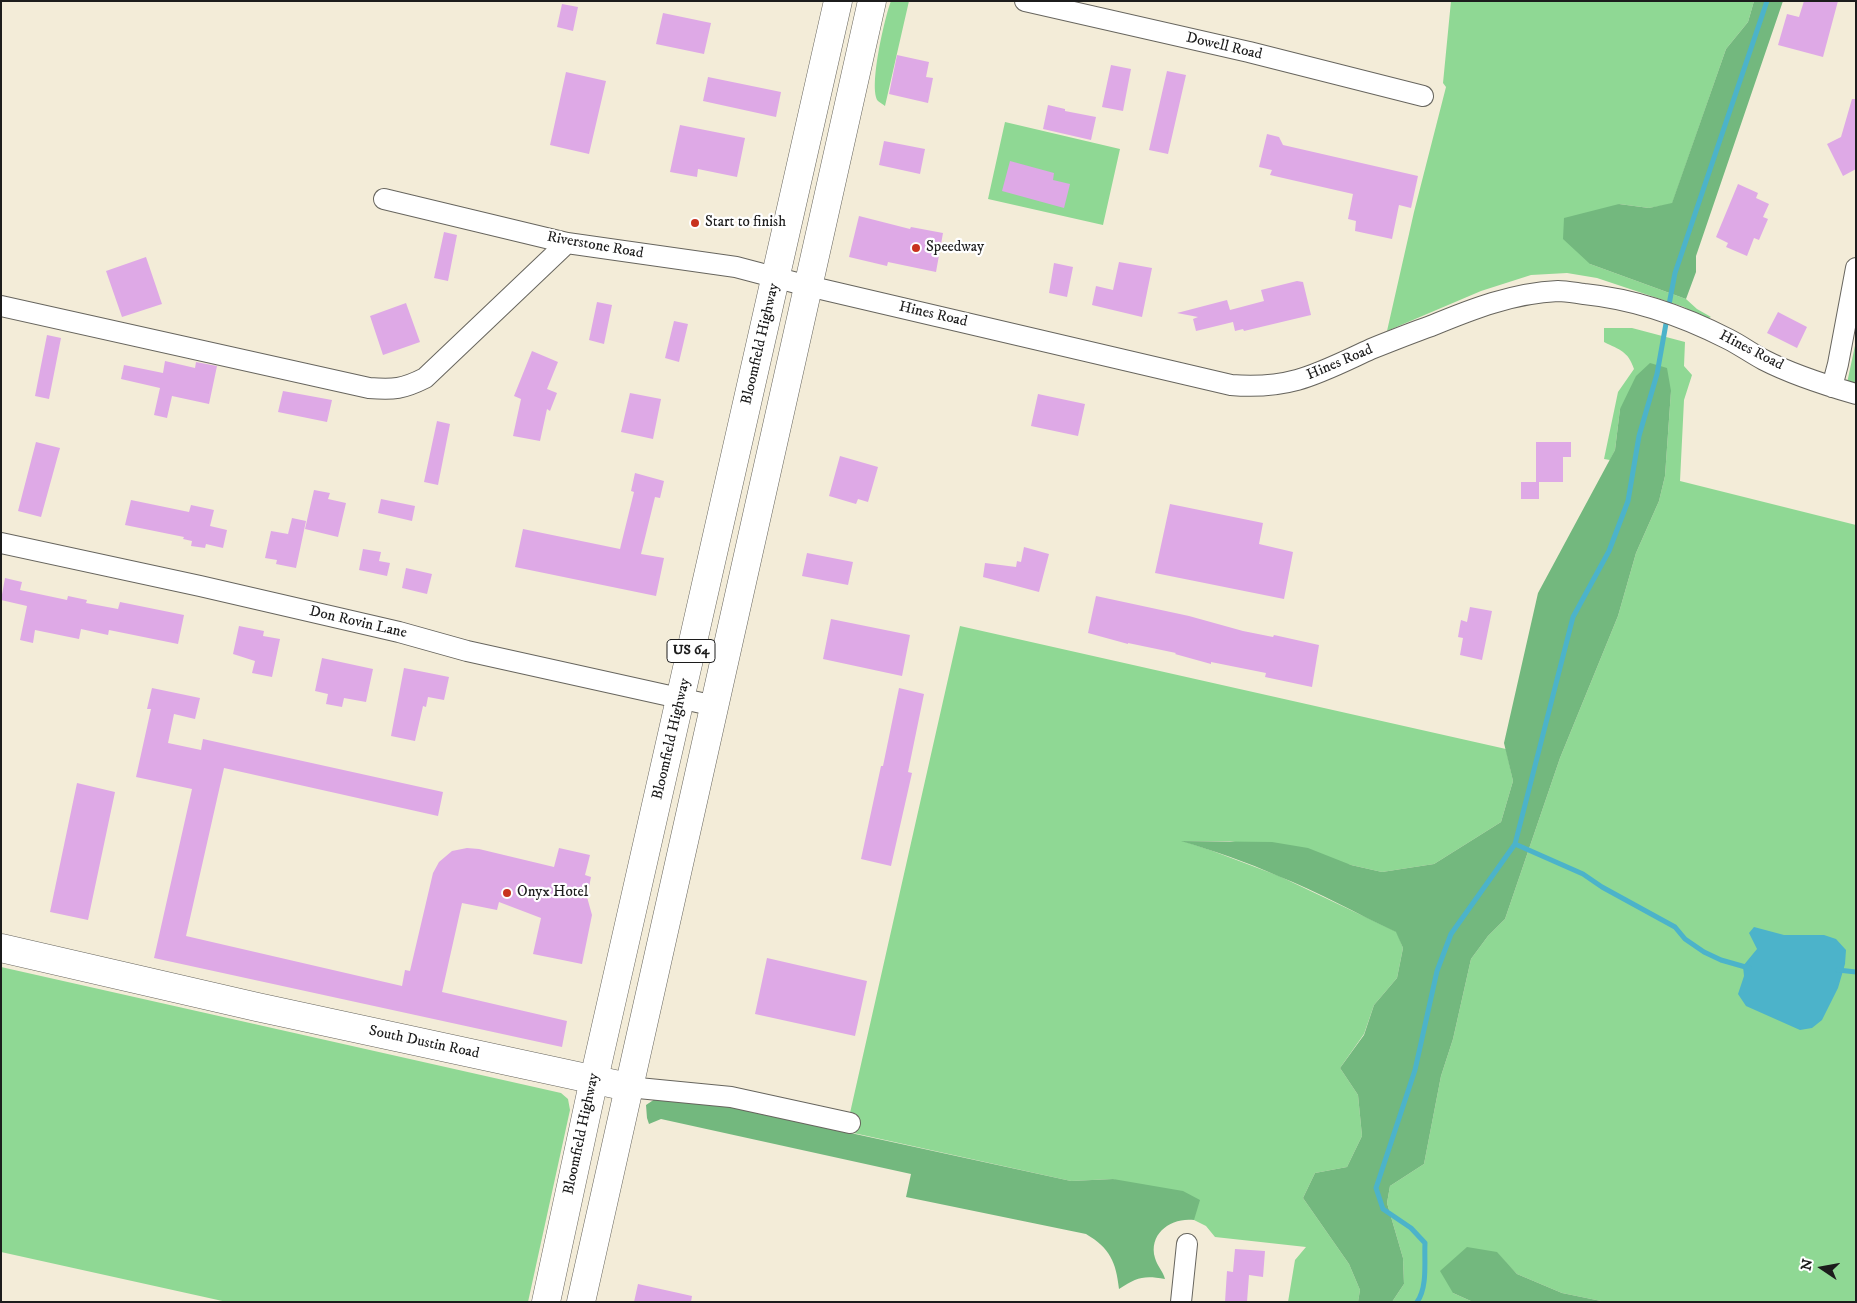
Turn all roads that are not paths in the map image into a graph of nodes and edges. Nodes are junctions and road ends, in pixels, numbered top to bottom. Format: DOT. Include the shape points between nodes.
graph roads {
  1 [pos="838,1"];
  2 [pos="872,1"];
  3 [pos="1025,1"];
  4 [pos="1423,96"];
  5 [pos="384,199"];
  6 [pos="567,243"];
  7 [pos="1856,268"];
  8 [pos="776,277"];
  9 [pos="808,286"];
  10 [pos="1,306"];
  11 [pos="1832,387"];
  12 [pos="1856,394"];
  13 [pos="1,543"];
  14 [pos="681,697"];
  15 [pos="715,706"];
  16 [pos="1,948"];
  17 [pos="594,1079"];
  18 [pos="628,1087"];
  19 [pos="850,1123"];
  20 [pos="1187,1244"];
  21 [pos="546,1302"];
  22 [pos="581,1302"];
  23 [pos="1182,1302"];
  1 -- 8 [label="main road, Bloomfield Highway / US 64"];
  2 -- 9 [label="main road, US 64"];
  3 -- 4 [label="street, Dowell Road"];
  5 -- 6 [label="street, Riverstone Road"];
  6 -- 8 [label="street, Riverstone Road" via="736,267"];
  6 -- 10 [label="street" via="425,378 405,387 369,388"];
  7 -- 11 [label="street"];
  8 -- 9 [label="street, Riverstone Road"];
  8 -- 14 [label="main road, Bloomfield Highway / US 64"];
  9 -- 11 [label="street, Hines Road" via="1212,382 1250,387 1292,382 1325,372 1372,349 1485,304 1559,291 1646,306 1686,319 1764,360"];
  9 -- 15 [label="main road, US 64"];
  11 -- 12 [label="street, Hines Road"];
  13 -- 14 [label="street, Don Rovin Lane"];
  14 -- 15 [label="street, Don Rovin Lane"];
  14 -- 17 [label="main road, Bloomfield Highway / US 64"];
  15 -- 18 [label="main road, US 64"];
  16 -- 17 [label="main road, South Dustin Road"];
  17 -- 18 [label="main road, South Dustin Road"];
  17 -- 21 [label="main road, Bloomfield Highway / US 64"];
  18 -- 19 [label="street, South Dustin Road" via="731,1097"];
  18 -- 22 [label="main road, US 64"];
  20 -- 23 [label="street"];
}
